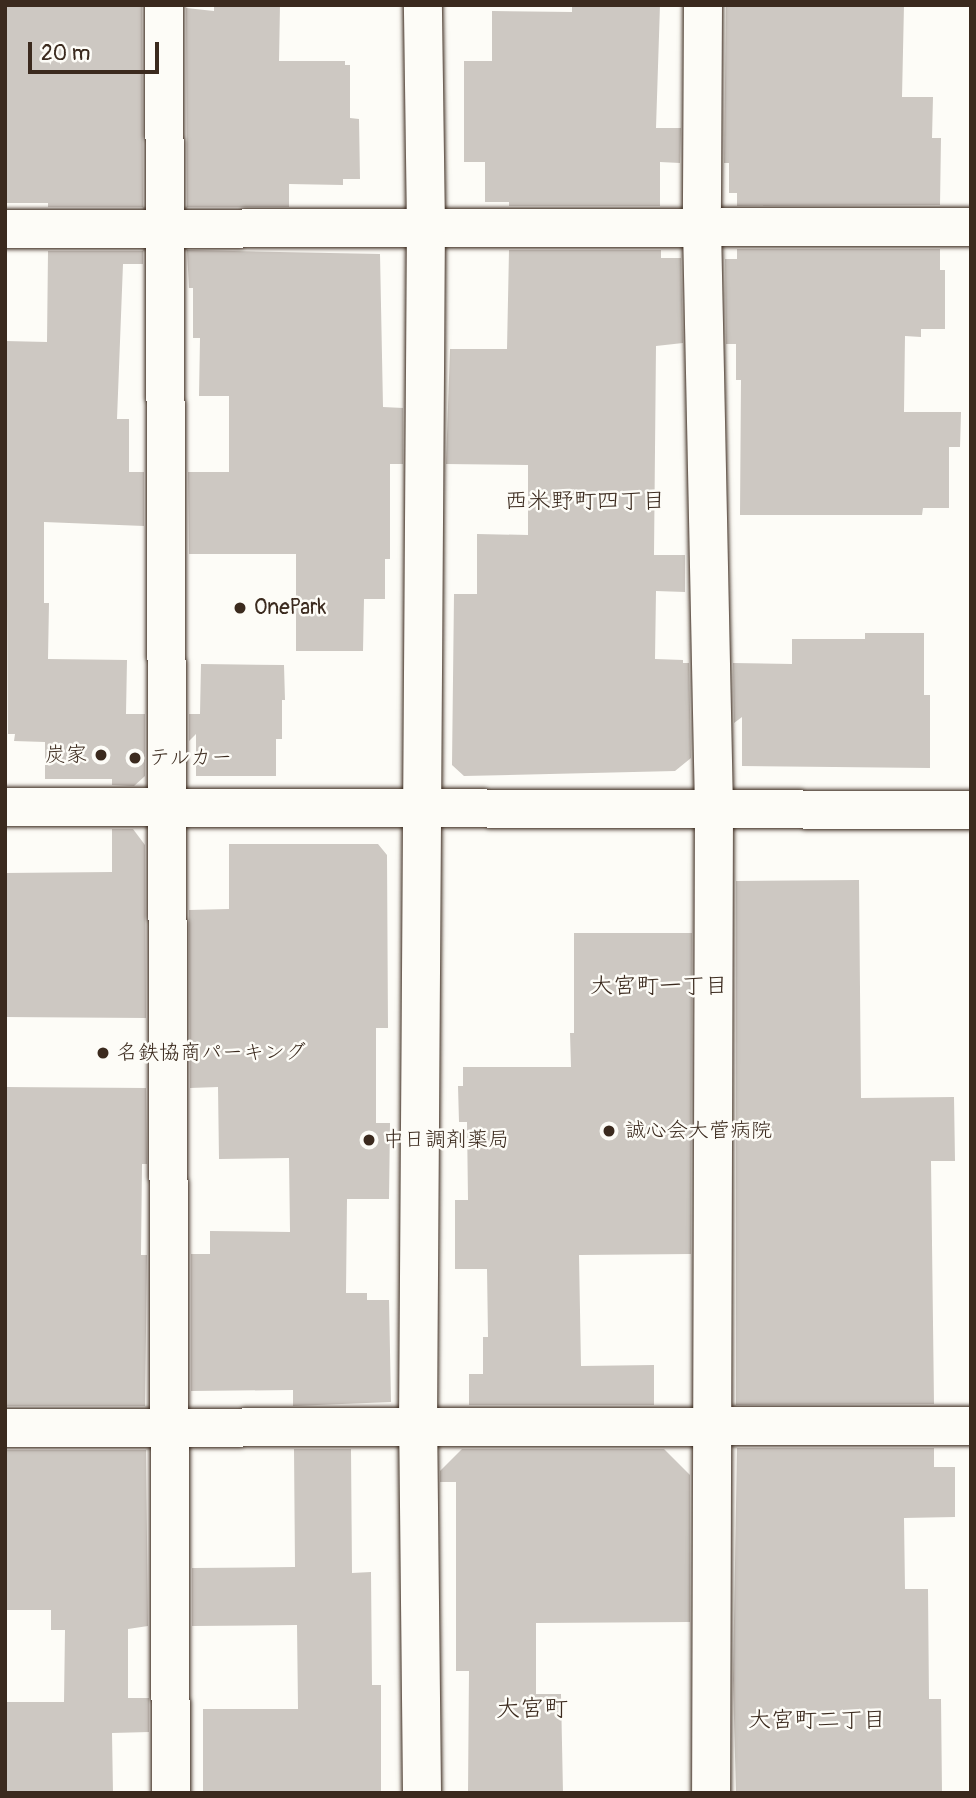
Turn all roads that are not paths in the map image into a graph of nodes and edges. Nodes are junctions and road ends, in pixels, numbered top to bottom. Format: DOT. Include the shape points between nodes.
graph roads {
  1 [pos="164,5"];
  2 [pos="423,5"];
  3 [pos="703,5"];
  4 [pos="702,227"];
  5 [pos="971,227"];
  6 [pos="426,228"];
  7 [pos="5,229"];
  8 [pos="163,229"];
  9 [pos="5,807"];
  10 [pos="169,807"];
  11 [pos="420,808"];
  12 [pos="714,809"];
  13 [pos="971,810"];
  14 [pos="971,1426"];
  15 [pos="418,1427"];
  16 [pos="712,1427"];
  17 [pos="5,1428"];
  18 [pos="171,1428"];
  19 [pos="171,1793"];
  20 [pos="422,1793"];
  21 [pos="711,1793"];
  1 -- 8 [label="street"];
  2 -- 6 [label="street"];
  3 -- 4 [label="street"];
  4 -- 5 [label="street"];
  4 -- 6 [label="street"];
  4 -- 12 [label="street"];
  6 -- 8 [label="street"];
  6 -- 11 [label="street"];
  7 -- 8 [label="street"];
  8 -- 10 [label="street"];
  9 -- 10 [label="street"];
  10 -- 11 [label="street"];
  10 -- 18 [label="street"];
  11 -- 12 [label="street"];
  11 -- 15 [label="street"];
  12 -- 13 [label="street"];
  12 -- 16 [label="street"];
  14 -- 16 [label="street"];
  15 -- 16 [label="street"];
  15 -- 18 [label="street"];
  15 -- 20 [label="street"];
  16 -- 21 [label="street"];
  17 -- 18 [label="street"];
  18 -- 19 [label="street"];
}
